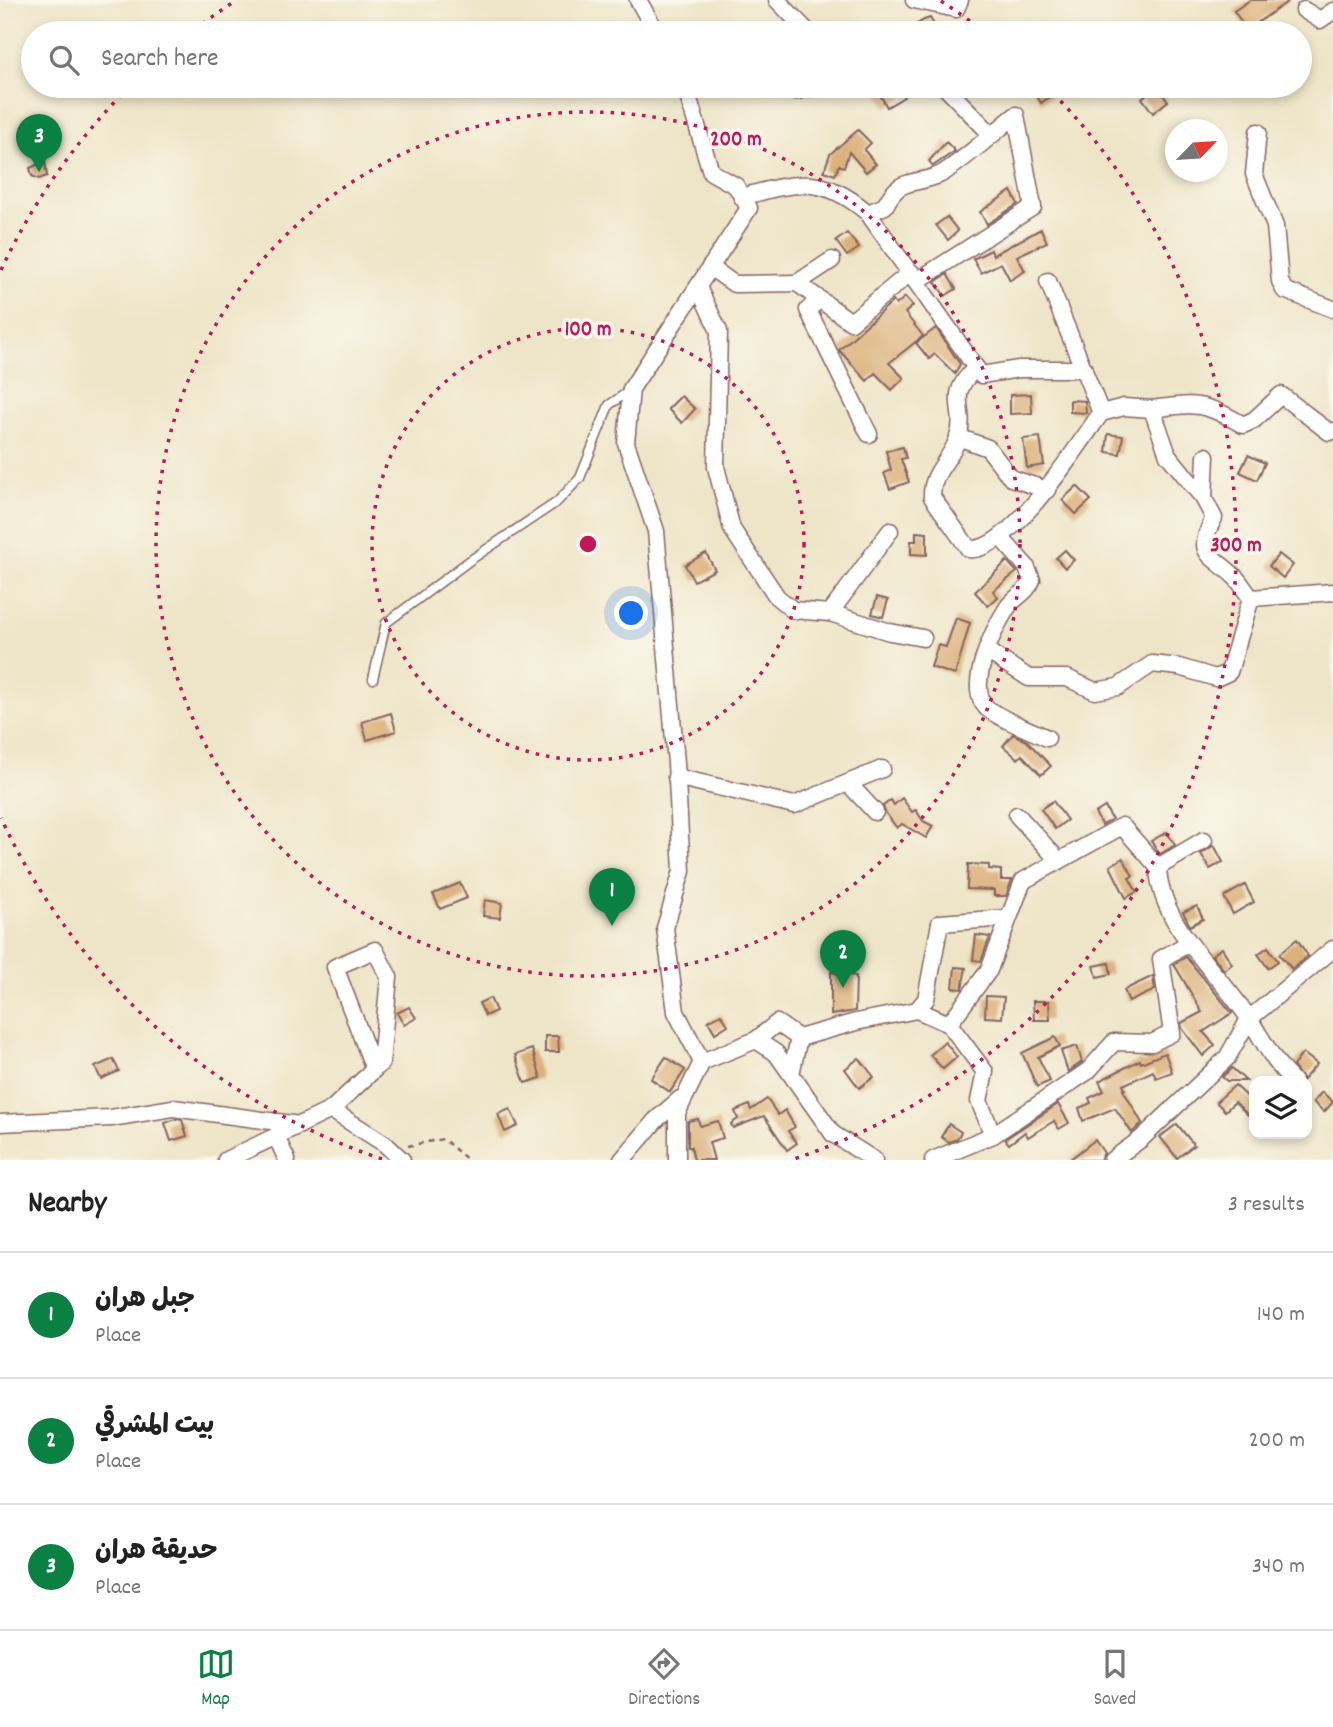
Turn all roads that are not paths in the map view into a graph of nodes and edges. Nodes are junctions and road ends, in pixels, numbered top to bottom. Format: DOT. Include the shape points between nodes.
graph roads {
  1 [pos="638,0"];
  2 [pos="777,0"];
  3 [pos="914,0"];
  4 [pos="960,0"];
  5 [pos="1304,9"];
  6 [pos="1333,11"];
  7 [pos="650,21"];
  8 [pos="797,21"];
  9 [pos="689,98"];
  10 [pos="956,98"];
  11 [pos="1258,132"];
  12 [pos="991,134"];
  13 [pos="742,197"];
  14 [pos="868,213"];
  15 [pos="832,260"];
  16 [pos="710,267"];
  17 [pos="914,277"];
  18 [pos="1048,281"];
  19 [pos="797,283"];
  20 [pos="698,287"];
  21 [pos="819,299"];
  22 [pos="1333,309"];
  23 [pos="976,368"];
  24 [pos="1084,369"];
  25 [pos="631,389"];
  26 [pos="1152,409"];
  27 [pos="1101,413"];
  28 [pos="1333,431"];
  29 [pos="869,434"];
  30 [pos="958,436"];
  31 [pos="1206,456"];
  32 [pos="1047,490"];
  33 [pos="1204,499"];
  34 [pos="890,531"];
  35 [pos="1002,539"];
  36 [pos="1333,592"];
  37 [pos="1251,598"];
  38 [pos="830,613"];
  39 [pos="923,638"];
  40 [pos="987,651"];
  41 [pos="373,679"];
  42 [pos="1047,738"];
  43 [pos="882,769"];
  44 [pos="676,777"];
  45 [pos="849,783"];
  46 [pos="875,812"];
  47 [pos="1017,815"];
  48 [pos="1204,840"];
  49 [pos="1059,861"];
  50 [pos="1158,867"];
  51 [pos="1007,918"];
  52 [pos="1189,943"];
  53 [pos="1333,949"];
  54 [pos="917,1010"];
  55 [pos="1249,1019"];
  56 [pos="949,1024"];
  57 [pos="799,1038"];
  58 [pos="756,1040"];
  59 [pos="702,1062"];
  60 [pos="374,1069"];
  61 [pos="791,1074"];
  62 [pos="1287,1076"];
  63 [pos="687,1092"];
  64 [pos="331,1110"];
  65 [pos="0,1123"];
  66 [pos="300,1125"];
  67 [pos="993,1135"];
  68 [pos="276,1136"];
  69 [pos="396,1155"];
  70 [pos="226,1160"];
  71 [pos="287,1160"];
  72 [pos="622,1160"];
  73 [pos="677,1160"];
  74 [pos="874,1160"];
  75 [pos="933,1160"];
  76 [pos="1112,1160"];
  1 -- 7 [label="street"];
  2 -- 8 [label="street"];
  3 -- 4 [label="street" via="956,9"];
  5 -- 6 [label="street" via="1320,20"];
  9 -- 13 [label="street" via="711,173 736,186"];
  10 -- 12 [label="street"];
  11 -- 22 [label="street" via="1254,174 1275,226 1280,281 1284,290"];
  12 -- 14 [label="street" via="939,175 905,182 885,206"];
  12 -- 17 [label="street" via="1016,115 1033,207"];
  13 -- 14 [label="street" via="807,183 844,194"];
  13 -- 16 [label="street" via="748,208"];
  14 -- 17 [label="street"];
  15 -- 19 [label="street"];
  16 -- 19 [label="street" via="734,284"];
  16 -- 20 [label="street"];
  17 -- 21 [label="street" via="851,322"];
  17 -- 23 [label="street"];
  18 -- 24 [label="street"];
  19 -- 21 [label="street"];
  20 -- 25 [label="street"];
  20 -- 38 [label="street" via="719,331 716,467 732,529 776,597 793,610"];
  21 -- 29 [label="street" via="808,310"];
  23 -- 24 [label="street" via="981,375 1019,369"];
  23 -- 30 [label="street" via="958,391"];
  24 -- 27 [label="street"];
  25 -- 41 [label="lane" via="610,405 580,478 557,502 386,623"];
  25 -- 44 [label="street" via="626,443 656,531"];
  26 -- 27 [label="street" via="1124,407"];
  26 -- 28 [label="street" via="1208,405 1243,425 1281,395"];
  26 -- 33 [label="street" via="1168,455"];
  27 -- 32 [label="street"];
  30 -- 32 [label="street" via="988,448 1011,478"];
  30 -- 35 [label="street" via="933,481 932,497 969,549"];
  31 -- 33 [label="street"];
  32 -- 35 [label="street"];
  33 -- 37 [label="street" via="1214,518 1205,534 1206,551"];
  34 -- 38 [label="street"];
  35 -- 40 [label="street" via="1027,566 1032,580 1005,611"];
  36 -- 37 [label="street"];
  37 -- 40 [label="street" via="1229,672 1216,678 1152,664 1118,687 1095,691 1067,678 1029,678"];
  38 -- 39 [label="street"];
  40 -- 42 [label="street" via="978,676 983,703"];
  43 -- 45 [label="street"];
  44 -- 45 [label="street" via="794,805"];
  44 -- 59 [label="street" via="682,871 665,928 676,1012"];
  45 -- 46 [label="street"];
  47 -- 49 [label="street"];
  48 -- 50 [label="street"];
  49 -- 50 [label="street" via="1122,826"];
  49 -- 51 [label="street" via="1023,881"];
  50 -- 52 [label="street" via="1159,889"];
  51 -- 54 [label="street" via="940,923 926,999"];
  51 -- 56 [label="street" via="989,970"];
  52 -- 55 [label="street"];
  52 -- 67 [label="street" via="1161,959 1172,1032 1152,1043 1114,1042 1088,1071"];
  53 -- 55 [label="street"];
  54 -- 56 [label="street"];
  54 -- 57 [label="street"];
  55 -- 62 [label="street"];
  55 -- 76 [label="street" via="1227,1058 1141,1139"];
  56 -- 67 [label="street" via="985,1072 979,1101"];
  57 -- 58 [label="street" via="777,1023"];
  57 -- 61 [label="street"];
  58 -- 59 [label="street"];
  58 -- 61 [label="street" via="776,1053"];
  59 -- 63 [label="street"];
  60 -- 60 [label="street" via="334,967 375,950 389,977 381,1063"];
  60 -- 64 [label="street"];
  61 -- 74 [label="street" via="833,1134"];
  63 -- 72 [label="street"];
  63 -- 73 [label="street" via="677,1114"];
  64 -- 66 [label="street"];
  64 -- 69 [label="street"];
  65 -- 66 [label="street" via="111,1118 173,1108"];
  66 -- 68 [label="street"];
  67 -- 75 [label="street"];
  68 -- 70 [label="street"];
  68 -- 71 [label="street"];
}
